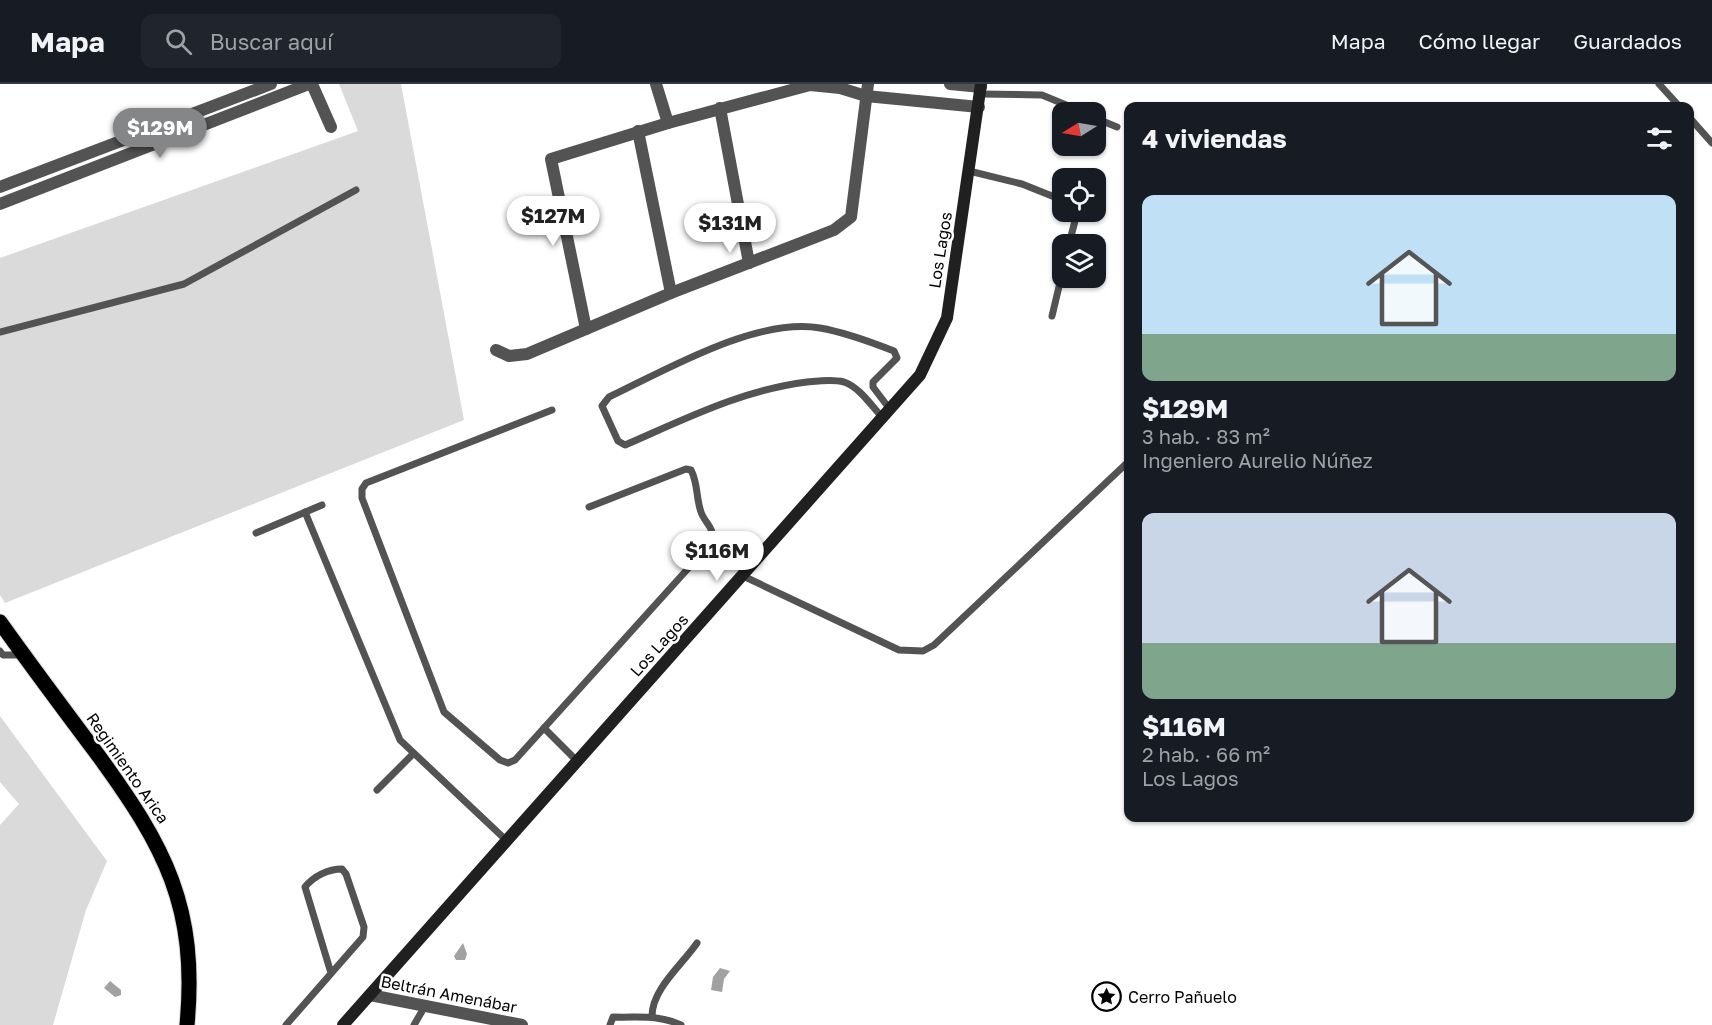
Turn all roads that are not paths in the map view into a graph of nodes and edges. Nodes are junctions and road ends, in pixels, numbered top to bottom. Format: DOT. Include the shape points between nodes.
graph roads {
  1 [pos="271,84"];
  2 [pos="311,84"];
  3 [pos="656,84"];
  4 [pos="950,84"];
  5 [pos="1659,84"];
  6 [pos="867,90"];
  7 [pos="980,93"];
  8 [pos="1059,102"];
  9 [pos="1675,102"];
  10 [pos="720,108"];
  11 [pos="183,117"];
  12 [pos="668,123"];
  13 [pos="1106,123"];
  14 [pos="1694,123"];
  15 [pos="331,127"];
  16 [pos="1116,127"];
  17 [pos="638,131"];
  18 [pos="189,132"];
  19 [pos="1712,143"];
  20 [pos="969,171"];
  21 [pos="37,173"];
  22 [pos="0,187"];
  23 [pos="45,189"];
  24 [pos="356,190"];
  25 [pos="1052,196"];
  26 [pos="0,204"];
  27 [pos="749,263"];
  28 [pos="1059,288"];
  29 [pos="672,293"];
  30 [pos="1052,316"];
  31 [pos="586,329"];
  32 [pos="0,332"];
  33 [pos="496,350"];
  34 [pos="552,410"];
  35 [pos="885,412"];
  36 [pos="1124,466"];
  37 [pos="322,505"];
  38 [pos="589,507"];
  39 [pos="305,512"];
  40 [pos="256,533"];
  41 [pos="743,576"];
  42 [pos="0,622"];
  43 [pos="0,651"];
  44 [pos="23,655"];
  45 [pos="544,728"];
  46 [pos="413,754"];
  47 [pos="577,761"];
  48 [pos="377,790"];
  49 [pos="507,841"];
  50 [pos="697,943"];
  51 [pos="332,973"];
  52 [pos="370,995"];
  53 [pos="425,1006"];
  54 [pos="652,1016"];
  55 [pos="490,1022"];
  56 [pos="187,1025"];
  57 [pos="286,1025"];
  58 [pos="343,1025"];
  59 [pos="414,1025"];
  60 [pos="522,1025"];
  61 [pos="610,1025"];
  62 [pos="681,1025"];
  1 -- 11 [label="street"];
  2 -- 15 [label="street"];
  2 -- 18 [label="street"];
  3 -- 12 [label="street"];
  4 -- 7 [label="street"];
  5 -- 9 [label="lane"];
  6 -- 7 [label="street"];
  6 -- 10 [label="street" via="810,86"];
  6 -- 27 [label="street" via="851,217 834,230"];
  7 -- 8 [label="lane" via="1042,95"];
  7 -- 20 [label="main road, Los Lagos"];
  10 -- 12 [label="street"];
  10 -- 27 [label="street"];
  11 -- 18 [label="street"];
  11 -- 21 [label="street"];
  12 -- 17 [label="street"];
  13 -- 16 [label="lane"];
  14 -- 19 [label="lane"];
  17 -- 29 [label="street"];
  17 -- 31 [label="street" via="550,159"];
  18 -- 23 [label="street"];
  20 -- 25 [label="lane" via="1022,183"];
  20 -- 35 [label="main road, Los Lagos" via="947,318 920,375"];
  21 -- 22 [label="street"];
  21 -- 23 [label="street"];
  23 -- 26 [label="street"];
  24 -- 32 [label="lane" via="184,284"];
  27 -- 29 [label="street"];
  28 -- 30 [label="lane"];
  29 -- 31 [label="street"];
  31 -- 33 [label="street" via="527,354 509,356"];
  34 -- 45 [label="lane" via="366,483 362,489 362,498 444,712 508,763"];
  35 -- 35 [label="lane" via="873,382 897,358 894,351 806,327 735,338 609,397 602,406 618,441 625,445 728,400 756,391 826,380 845,383"];
  35 -- 41 [label="main road, Los Lagos"];
  36 -- 41 [label="lane" via="934,645 923,651 899,650"];
  37 -- 39 [label="lane"];
  38 -- 45 [label="lane" via="691,470 700,511 712,528 712,542"];
  39 -- 40 [label="lane"];
  39 -- 46 [label="lane" via="400,740"];
  41 -- 47 [label="main road, Los Lagos"];
  42 -- 44 [label="main road, Regimiento Arica"];
  43 -- 44 [label="lane" via="3,655"];
  44 -- 56 [label="main road, Regimiento Arica" via="136,807 161,852 180,903 188,944"];
  45 -- 47 [label="lane"];
  46 -- 48 [label="lane"];
  46 -- 49 [label="lane"];
  47 -- 49 [label="main road, Los Lagos"];
  49 -- 52 [label="main road, Los Lagos"];
  50 -- 54 [label="lane" via="652,1004"];
  51 -- 51 [label="lane" via="305,886 333,869 342,869 364,927 363,937"];
  51 -- 57 [label="lane"];
  52 -- 53 [label="street, Beltrán Amenábar"];
  52 -- 58 [label="main road, Los Lagos"];
  53 -- 55 [label="street, Beltrán Amenábar"];
  53 -- 59 [label="lane"];
  54 -- 61 [label="lane" via="613,1017"];
  54 -- 62 [label="lane" via="666,1017"];
  55 -- 60 [label="street, Beltrán Amenábar"];
}
